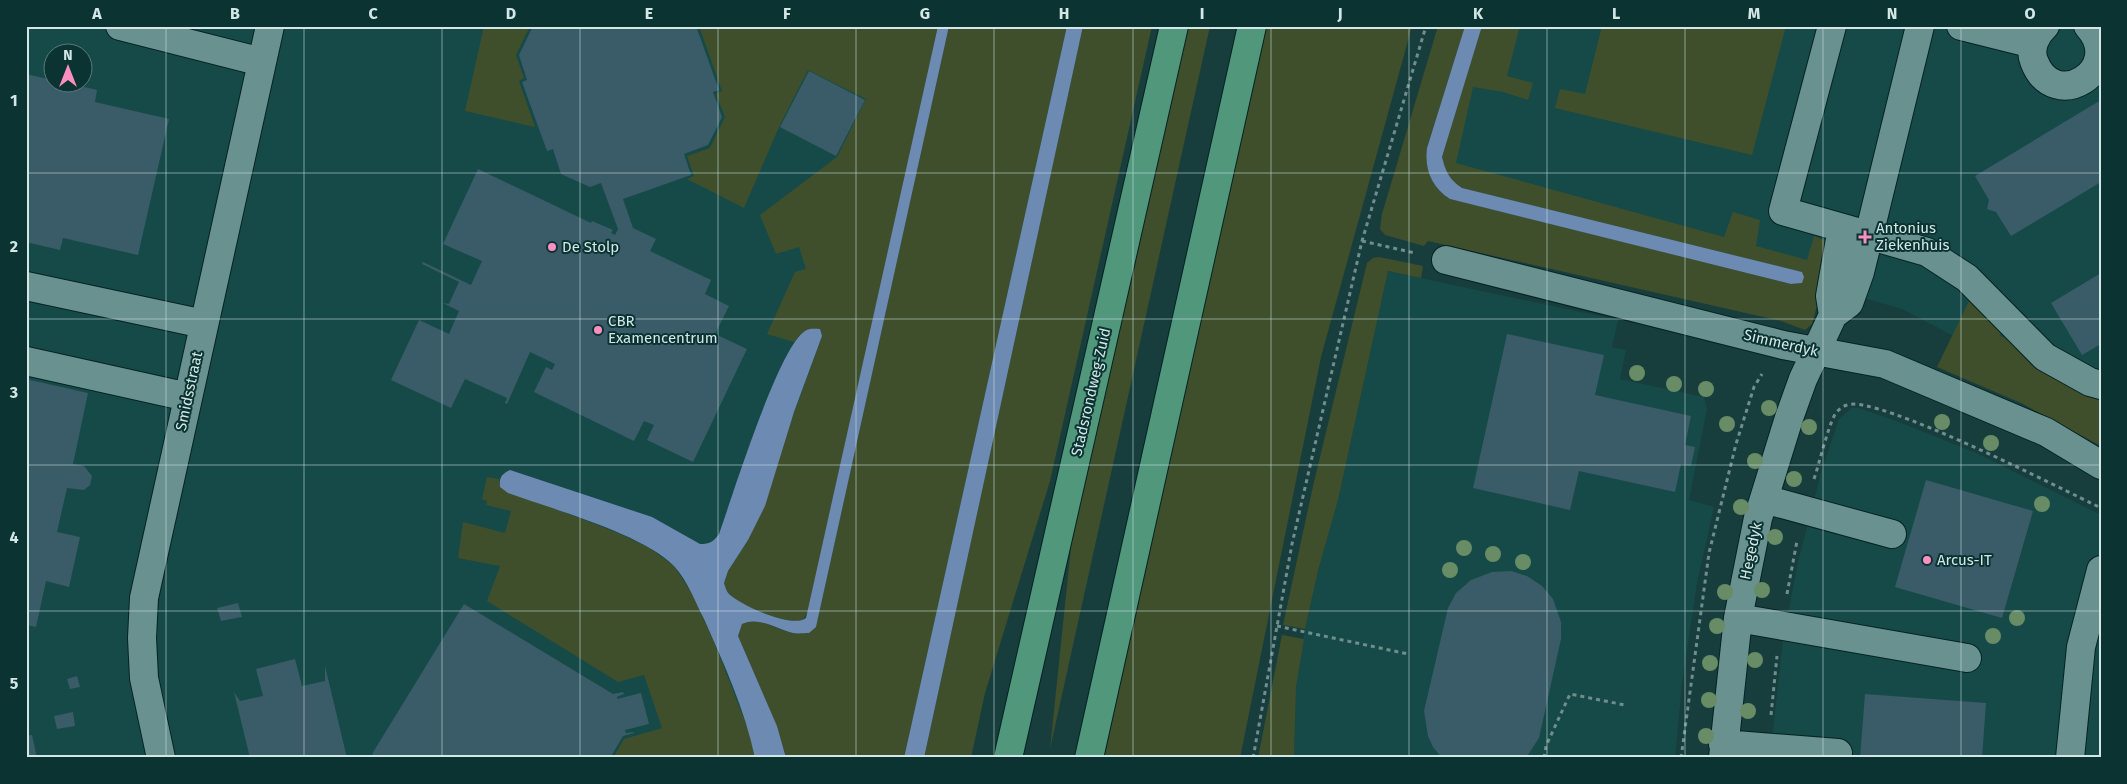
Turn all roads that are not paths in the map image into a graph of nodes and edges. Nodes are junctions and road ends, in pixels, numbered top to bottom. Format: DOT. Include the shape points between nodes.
graph roads {
  1 [pos="120,26"];
  2 [pos="270,26"];
  3 [pos="1174,26"];
  4 [pos="1252,26"];
  5 [pos="1832,26"];
  6 [pos="1920,26"];
  7 [pos="1961,26"];
  8 [pos="2088,26"];
  9 [pos="2039,35"];
  10 [pos="262,62"];
  11 [pos="1842,228"];
  12 [pos="1870,236"];
  13 [pos="1446,260"];
  14 [pos="26,286"];
  15 [pos="1833,315"];
  16 [pos="204,324"];
  17 [pos="1816,352"];
  18 [pos="26,361"];
  19 [pos="2101,385"];
  20 [pos="188,397"];
  21 [pos="2101,465"];
  22 [pos="1764,500"];
  23 [pos="1892,534"];
  24 [pos="2101,570"];
  25 [pos="1738,618"];
  26 [pos="1967,658"];
  27 [pos="1723,751"];
  28 [pos="1838,753"];
  29 [pos="161,758"];
  30 [pos="1008,758"];
  31 [pos="1088,758"];
  32 [pos="2070,758"];
  1 -- 10 [label="street"];
  2 -- 10 [label="street, Smidsstraat"];
  3 -- 30 [label="main road, Stadsrondweg-Zuid"];
  4 -- 31 [label="main road"];
  5 -- 11 [label="street" via="1784,211"];
  6 -- 12 [label="street"];
  7 -- 9 [label="street"];
  8 -- 9 [label="street" via="2096,34 2100,60 2094,72 2072,86 2046,80 2037,70 2033,57"];
  10 -- 16 [label="street, Smidsstraat"];
  11 -- 12 [label="street"];
  11 -- 15 [label="street" via="1830,296"];
  12 -- 15 [label="street" via="1849,303"];
  12 -- 19 [label="street" via="1927,252 1951,267 1967,278 2045,357"];
  13 -- 17 [label="street, Simmerdyk"];
  14 -- 16 [label="street"];
  15 -- 17 [label="street, Hegedyk"];
  16 -- 20 [label="street, Smidsstraat"];
  17 -- 21 [label="street, Simmerdyk" via="1885,364 2046,432"];
  17 -- 22 [label="street, Hegedyk" via="1789,418"];
  18 -- 20 [label="street"];
  20 -- 29 [label="street, Smidsstraat" via="144,598 144,678"];
  22 -- 23 [label="street"];
  22 -- 25 [label="street, Hegedyk"];
  24 -- 32 [label="street" via="2081,647"];
  25 -- 26 [label="street"];
  25 -- 27 [label="street, Hegedyk"];
  27 -- 28 [label="street"];
}
